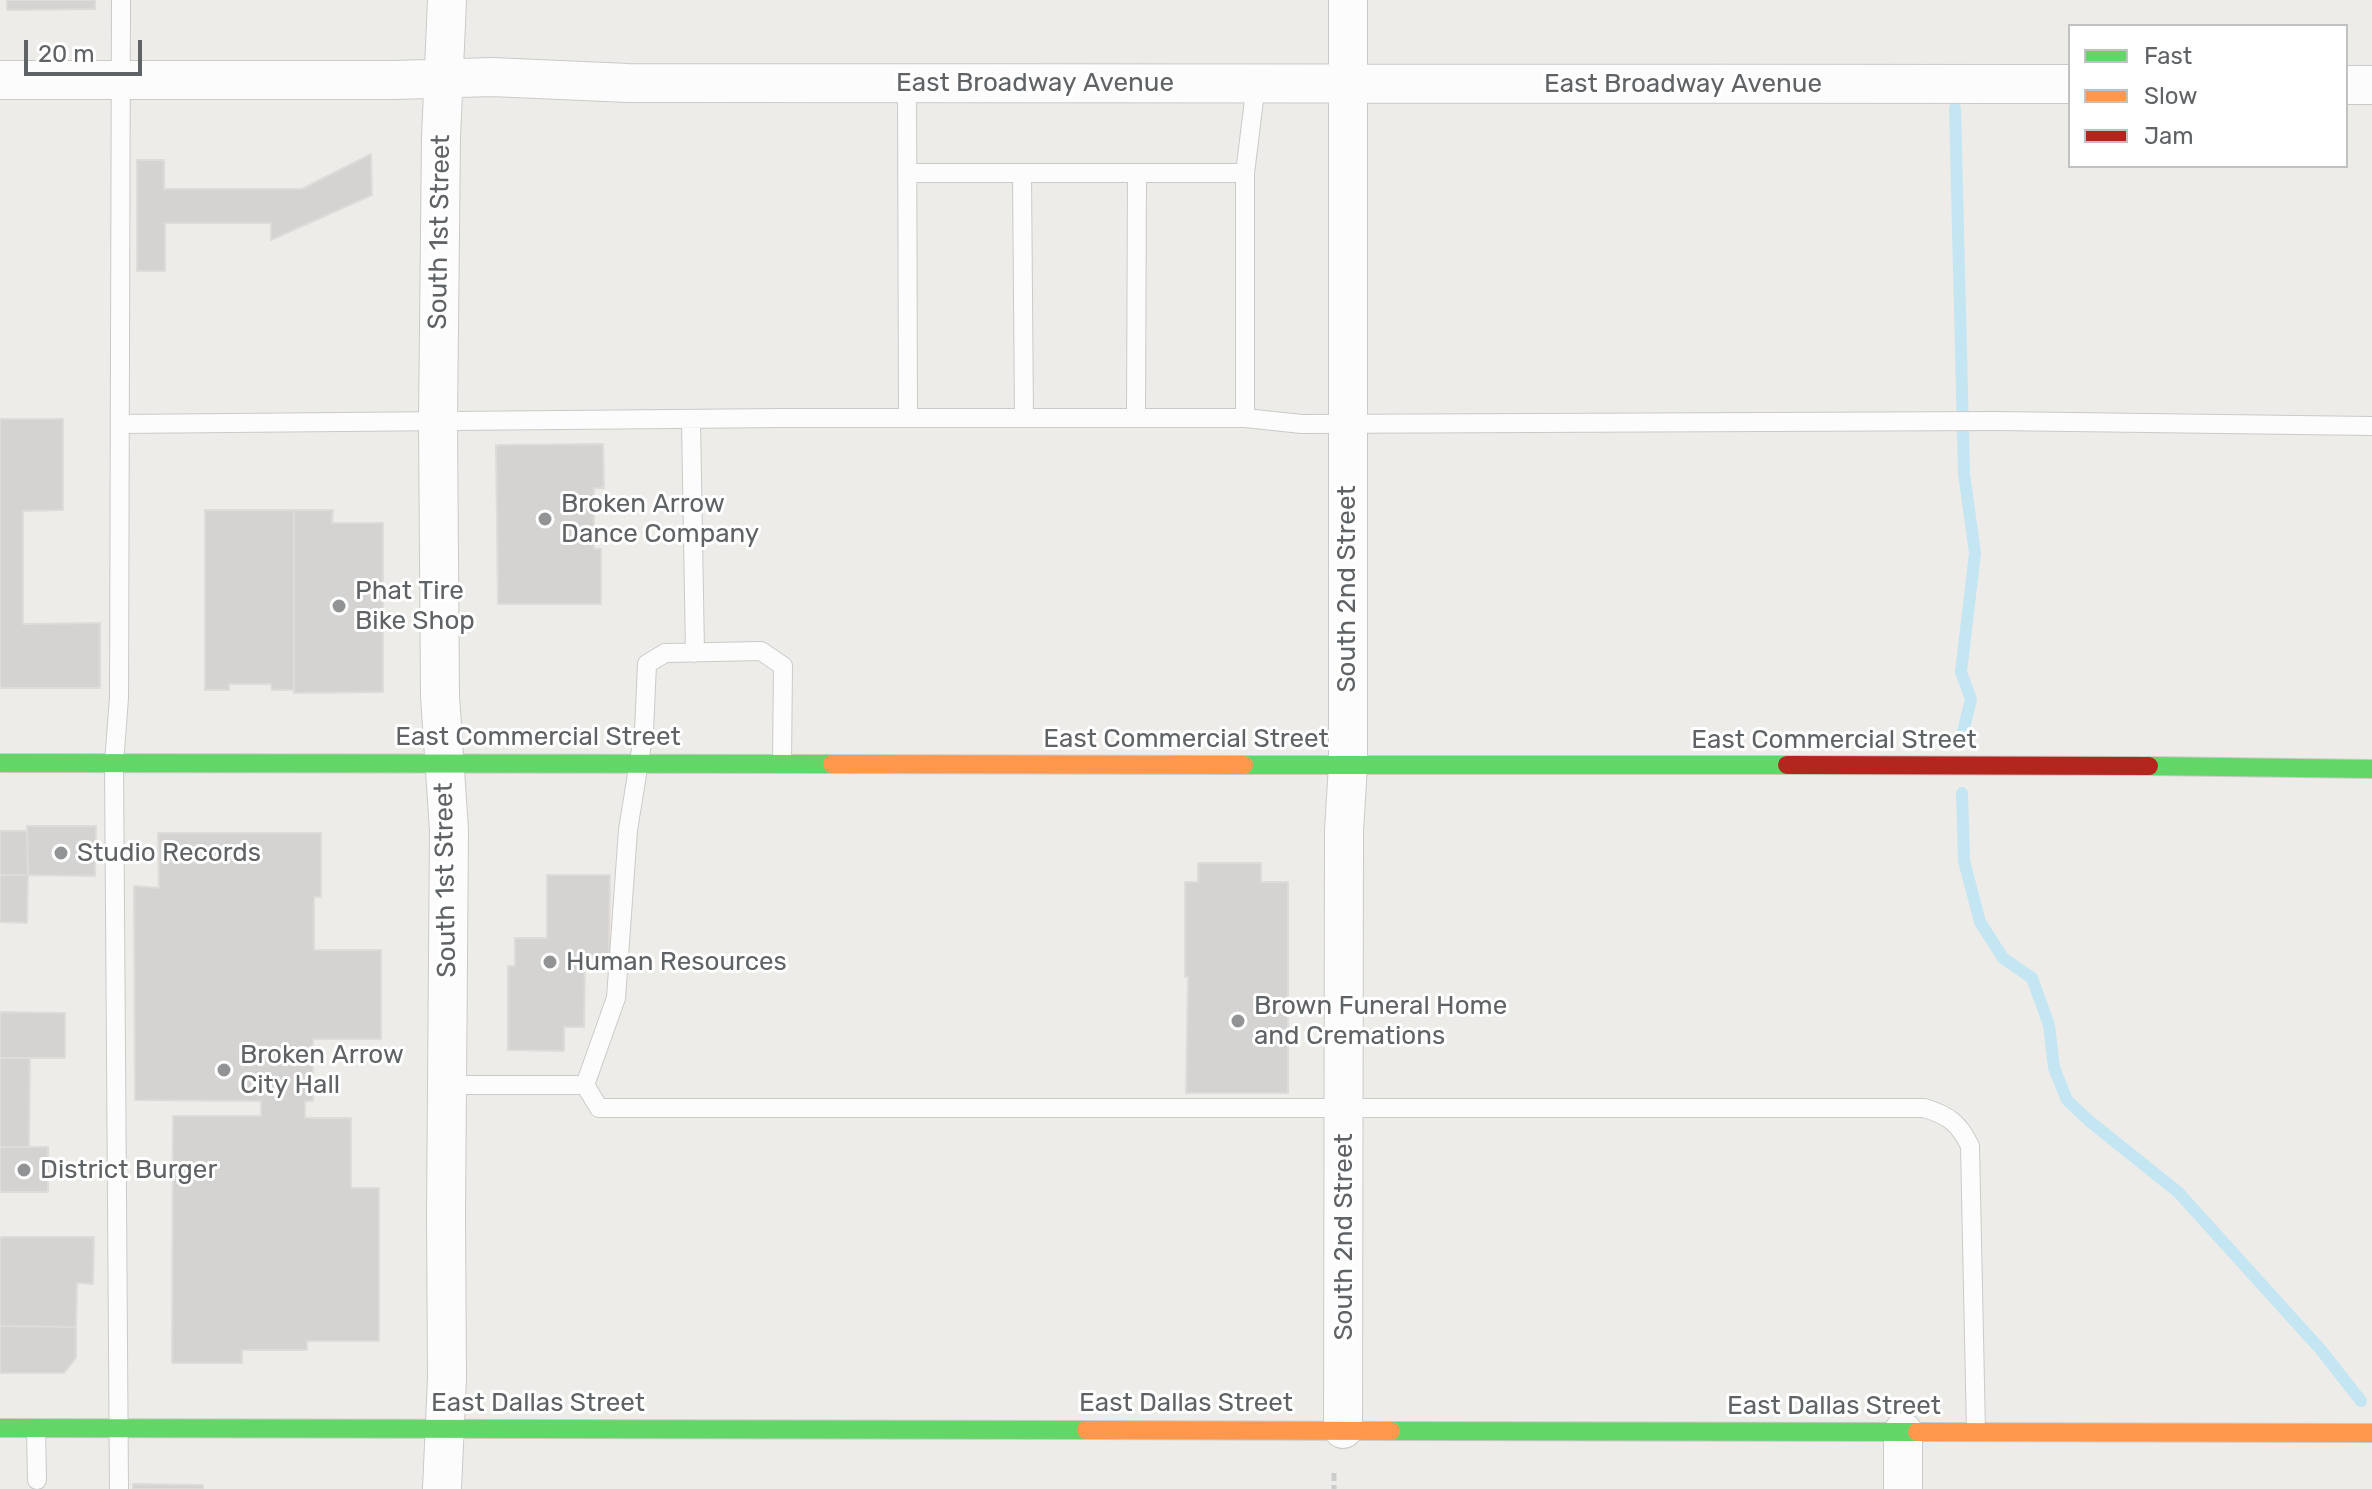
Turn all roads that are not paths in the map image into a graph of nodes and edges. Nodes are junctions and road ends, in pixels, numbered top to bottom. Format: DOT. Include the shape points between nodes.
graph roads {
  1 [pos="121,0"];
  2 [pos="447,0"];
  3 [pos="1348,0"];
  4 [pos="444,79"];
  5 [pos="0,80"];
  6 [pos="119,80"];
  7 [pos="907,82"];
  8 [pos="1256,84"];
  9 [pos="1348,84"];
  10 [pos="2068,84"];
  11 [pos="2348,85"];
  12 [pos="2372,85"];
  13 [pos="908,173"];
  14 [pos="1022,173"];
  15 [pos="1137,173"];
  16 [pos="1245,173"];
  17 [pos="908,418"];
  18 [pos="1024,418"];
  19 [pos="1136,418"];
  20 [pos="1245,418"];
  21 [pos="691,420"];
  22 [pos="438,421"];
  23 [pos="120,424"];
  24 [pos="1347,424"];
  25 [pos="2372,426"];
  26 [pos="695,653"];
  27 [pos="0,763"];
  28 [pos="114,763"];
  29 [pos="444,763"];
  30 [pos="639,764"];
  31 [pos="782,764"];
  32 [pos="1348,765"];
  33 [pos="2372,769"];
  34 [pos="447,1085"];
  35 [pos="585,1085"];
  36 [pos="1345,1107"];
  37 [pos="0,1428"];
  38 [pos="119,1428"];
  39 [pos="36,1429"];
  40 [pos="445,1429"];
  41 [pos="1343,1429"];
  42 [pos="1903,1432"];
  43 [pos="1976,1432"];
  44 [pos="2372,1433"];
  45 [pos="37,1480"];
  46 [pos="119,1489"];
  47 [pos="442,1489"];
  48 [pos="1903,1489"];
  1 -- 6 [label="lane"];
  2 -- 4 [label="street, South 1st Street"];
  3 -- 9 [label="street, South 2nd Street"];
  4 -- 6 [label="street, East Broadway Avenue"];
  4 -- 7 [label="street, East Broadway Avenue"];
  4 -- 22 [label="street, South 1st Street"];
  5 -- 6 [label="street, East Broadway Avenue"];
  6 -- 23 [label="lane"];
  7 -- 8 [label="street, East Broadway Avenue"];
  7 -- 13 [label="lane"];
  8 -- 9 [label="street, East Broadway Avenue"];
  8 -- 16 [label="lane"];
  9 -- 10 [label="street, East Broadway Avenue"];
  9 -- 24 [label="street, South 2nd Street"];
  11 -- 12 [label="street"];
  13 -- 14 [label="lane"];
  13 -- 17 [label="lane"];
  14 -- 15 [label="lane"];
  14 -- 18 [label="lane"];
  15 -- 16 [label="lane"];
  15 -- 19 [label="lane"];
  16 -- 20 [label="lane"];
  17 -- 18 [label="lane"];
  17 -- 21 [label="lane"];
  18 -- 19 [label="lane"];
  19 -- 20 [label="lane"];
  20 -- 24 [label="lane"];
  21 -- 22 [label="lane"];
  21 -- 26 [label="lane"];
  22 -- 23 [label="lane"];
  22 -- 29 [label="street, South 1st Street"];
  23 -- 28 [label="lane"];
  24 -- 25 [label="lane" via="1996,421"];
  24 -- 32 [label="street, South 2nd Street"];
  26 -- 30 [label="lane" via="665,653 647,664"];
  26 -- 31 [label="lane" via="761,651 783,666"];
  27 -- 28 [label="street, East Commercial Street"];
  28 -- 29 [label="street, East Commercial Street"];
  28 -- 38 [label="lane"];
  29 -- 30 [label="street, East Commercial Street"];
  29 -- 34 [label="street, South 1st Street" via="449,830"];
  30 -- 31 [label="street, East Commercial Street"];
  30 -- 35 [label="lane" via="628,830 616,998"];
  31 -- 32 [label="street, East Commercial Street"];
  32 -- 33 [label="street, East Commercial Street"];
  32 -- 36 [label="street, South 2nd Street"];
  34 -- 35 [label="lane"];
  34 -- 40 [label="street, South 1st Street"];
  35 -- 36 [label="lane" via="599,1108"];
  36 -- 41 [label="street, South 2nd Street"];
  36 -- 43 [label="lane" via="1924,1108 1943,1114 1964,1133 1972,1163"];
  37 -- 39 [label="street, East Dallas Street"];
  38 -- 39 [label="street, East Dallas Street"];
  38 -- 40 [label="street, East Dallas Street"];
  38 -- 46 [label="lane"];
  39 -- 45 [label="lane"];
  40 -- 41 [label="street, East Dallas Street"];
  40 -- 47 [label="street, South 1st Street"];
  41 -- 42 [label="street, East Dallas Street"];
  42 -- 43 [label="street, East Dallas Street"];
  42 -- 48 [label="street"];
  43 -- 44 [label="street, East Dallas Street"];
}
